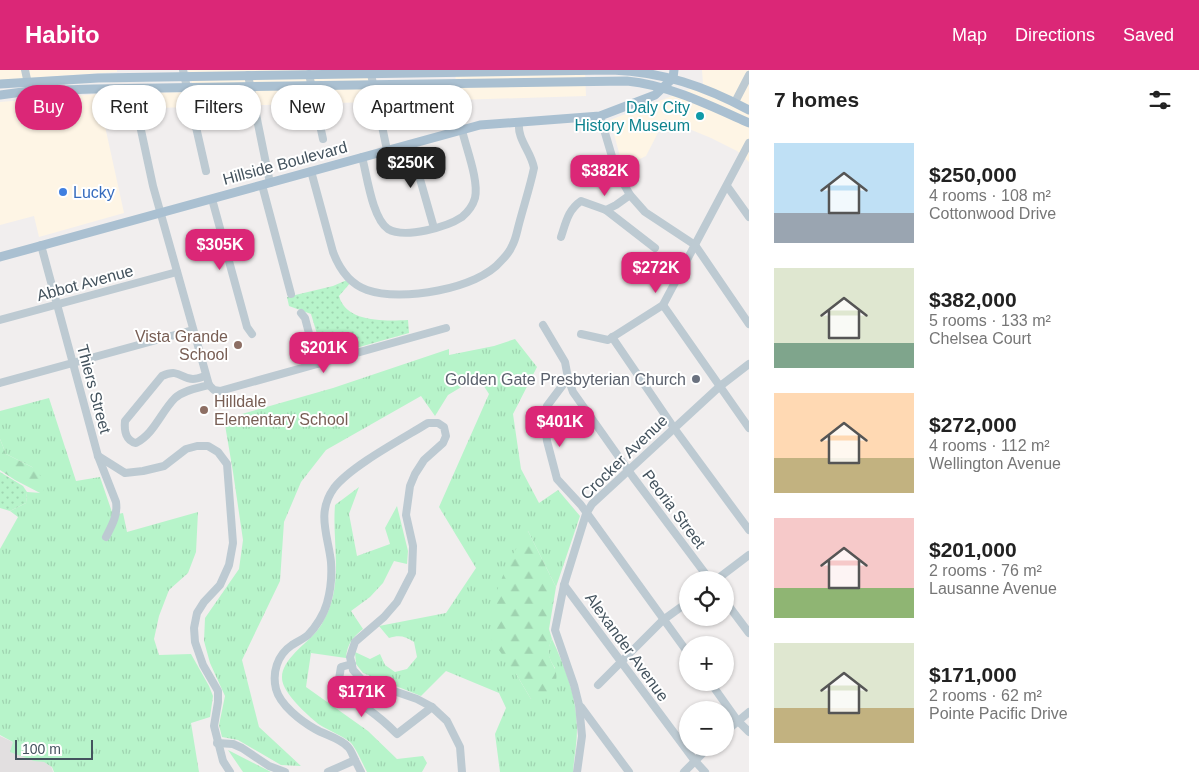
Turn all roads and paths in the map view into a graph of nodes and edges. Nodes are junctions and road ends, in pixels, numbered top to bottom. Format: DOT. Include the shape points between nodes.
graph roads {
  1 [pos="25,70"];
  2 [pos="593,70"];
  3 [pos="507,71"];
  4 [pos="343,72"];
  5 [pos="184,73"];
  6 [pos="669,73"];
  7 [pos="309,74"];
  8 [pos="371,74"];
  9 [pos="248,75"];
  10 [pos="749,75"];
  11 [pos="508,82"];
  12 [pos="0,84"];
  13 [pos="346,84"];
  14 [pos="373,84"];
  15 [pos="29,85"];
  16 [pos="42,85"];
  17 [pos="250,85"];
  18 [pos="312,85"];
  19 [pos="15,86"];
  20 [pos="664,88"];
  21 [pos="15,91"];
  22 [pos="0,95"];
  23 [pos="735,102"];
  24 [pos="749,110"];
  25 [pos="730,114"];
  26 [pos="600,116"];
  27 [pos="519,122"];
  28 [pos="748,123"];
  29 [pos="472,127"];
  30 [pos="141,130"];
  31 [pos="197,130"];
  32 [pos="257,130"];
  33 [pos="322,130"];
  34 [pos="462,130"];
  35 [pos="324,139"];
  36 [pos="749,143"];
  37 [pos="410,144"];
  38 [pos="387,150"];
  39 [pos="362,157"];
  40 [pos="206,171"];
  41 [pos="311,171"];
  42 [pos="266,184"];
  43 [pos="727,186"];
  44 [pos="630,195"];
  45 [pos="212,198"];
  46 [pos="606,210"];
  47 [pos="160,213"];
  48 [pos="749,217"];
  49 [pos="434,228"];
  50 [pos="561,237"];
  51 [pos="695,244"];
  52 [pos="42,245"];
  53 [pos="655,248"];
  54 [pos="0,257"];
  55 [pos="177,272"];
  56 [pos="291,294"];
  57 [pos="57,304"];
  58 [pos="663,305"];
  59 [pos="301,313"];
  60 [pos="0,320"];
  61 [pos="749,324"];
  62 [pos="543,325"];
  63 [pos="446,328"];
  64 [pos="192,330"];
  65 [pos="252,334"];
  66 [pos="581,334"];
  67 [pos="612,338"];
  68 [pos="72,364"];
  69 [pos="317,364"];
  70 [pos="749,364"];
  71 [pos="205,376"];
  72 [pos="568,378"];
  73 [pos="0,384"];
  74 [pos="209,386"];
  75 [pos="719,387"];
  76 [pos="674,428"];
  77 [pos="749,428"];
  78 [pos="98,456"];
  79 [pos="628,470"];
  80 [pos="586,514"];
  81 [pos="749,530"];
  82 [pos="106,537"];
  83 [pos="749,555"];
  84 [pos="703,571"];
  85 [pos="728,571"];
  86 [pos="564,585"];
  87 [pos="679,609"];
  88 [pos="734,613"];
  89 [pos="664,620"];
  90 [pos="749,634"];
  91 [pos="679,640"];
  92 [pos="620,662"];
  93 [pos="352,664"];
  94 [pos="598,685"];
  95 [pos="717,691"];
  96 [pos="580,705"];
  97 [pos="432,707"];
  98 [pos="749,712"];
  99 [pos="738,720"];
  100 [pos="734,724"];
  101 [pos="749,732"];
  102 [pos="217,743"];
  103 [pos="699,756"];
  104 [pos="355,760"];
  105 [pos="694,761"];
  106 [pos="230,772"];
  107 [pos="285,772"];
  108 [pos="328,772"];
  109 [pos="361,772"];
  110 [pos="462,772"];
  111 [pos="577,772"];
  112 [pos="629,772"];
  113 [pos="684,772"];
  114 [pos="705,772"];
  1 -- 15 [label="street"];
  2 -- 3 [label="main road"];
  2 -- 6 [label="main road"];
  3 -- 8 [label="main road"];
  3 -- 11 [label="street"];
  4 -- 7 [label="main road"];
  4 -- 8 [label="main road"];
  4 -- 13 [label="street"];
  5 -- 9 [label="main road"];
  5 -- 16 [label="main road" via="89,78"];
  6 -- 20 [label="main road, Hillside Boulevard"];
  6 -- 23 [label="main road"];
  7 -- 9 [label="main road"];
  7 -- 18 [label="street"];
  8 -- 14 [label="street"];
  9 -- 17 [label="street"];
  10 -- 23 [label="street"];
  11 -- 14 [label="main road"];
  11 -- 20 [label="main road" via="627,81"];
  12 -- 19 [label="main road"];
  13 -- 14 [label="main road"];
  13 -- 18 [label="main road"];
  14 -- 38 [label="street"];
  20 -- 25 [label="main road"];
  20 -- 26 [label="main road, Hillside Boulevard" via="650,98"];
  21 -- 22 [label="main road"];
  23 -- 24 [label="main road"];
  23 -- 25 [label="main road"];
  25 -- 28 [label="main road"];
  26 -- 27 [label="main road, Hillside Boulevard"];
  26 -- 44 [label="street" via="616,170"];
  27 -- 29 [label="main road, Hillside Boulevard"];
  27 -- 41 [label="street" via="521,140 534,168 512,246 495,268 482,276 417,295 388,295 366,290 337,263"];
  30 -- 47 [label="street"];
  31 -- 40 [label="street"];
  32 -- 42 [label="street"];
  33 -- 35 [label="street"];
  34 -- 37 [label="main road, Hillside Boulevard"];
  34 -- 49 [label="street" via="476,184 475,197 463,216"];
  36 -- 43 [label="street"];
  37 -- 38 [label="main road, Hillside Boulevard"];
  37 -- 49 [label="street"];
  38 -- 39 [label="main road, Hillside Boulevard"];
  39 -- 41 [label="main road, Hillside Boulevard"];
  39 -- 49 [label="street" via="378,215 388,228 414,233"];
  41 -- 42 [label="main road, Hillside Boulevard"];
  42 -- 45 [label="main road, Hillside Boulevard"];
  42 -- 56 [label="street"];
  43 -- 48 [label="street"];
  43 -- 51 [label="street"];
  44 -- 46 [label="street"];
  44 -- 51 [label="street" via="645,212"];
  45 -- 47 [label="main road, Hillside Boulevard"];
  45 -- 65 [label="street" via="247,327"];
  46 -- 50 [label="street" via="581,201 568,214"];
  46 -- 53 [label="street"];
  47 -- 52 [label="main road, Hillside Boulevard"];
  47 -- 55 [label="street"];
  51 -- 58 [label="street"];
  51 -- 61 [label="street"];
  52 -- 54 [label="main road, Hillside Boulevard"];
  52 -- 57 [label="street, Thiers Street"];
  55 -- 57 [label="street, Abbot Avenue"];
  55 -- 64 [label="street"];
  57 -- 60 [label="street, Abbot Avenue"];
  57 -- 68 [label="street, Thiers Street"];
  58 -- 67 [label="street"];
  58 -- 75 [label="street"];
  59 -- 69 [label="street"];
  62 -- 72 [label="street, Peoria Street" via="565,362"];
  63 -- 69 [label="street"];
  64 -- 68 [label="street"];
  64 -- 71 [label="street"];
  66 -- 67 [label="street"];
  67 -- 76 [label="street"];
  68 -- 73 [label="street"];
  68 -- 78 [label="street, Thiers Street"];
  69 -- 74 [label="street" via="220,391"];
  70 -- 75 [label="street, Crocker Avenue"];
  71 -- 74 [label="street"];
  71 -- 74 [label="street" via="192,379 177,373 162,376 125,421 127,437 136,443 144,439 175,398"];
  72 -- 79 [label="street, Peoria Street" via="573,392"];
  72 -- 80 [label="street" via="547,406 544,415 547,440 557,479"];
  75 -- 76 [label="street, Crocker Avenue"];
  75 -- 77 [label="street"];
  76 -- 79 [label="street, Crocker Avenue"];
  76 -- 81 [label="street"];
  78 -- 82 [label="street, Thiers Street" via="117,509"];
  78 -- 102 [label="street" via="125,473 143,472 164,466 186,449 208,446 218,452 227,464 233,544 229,565 220,585 204,602 194,628 203,665 218,691 214,726"];
  79 -- 80 [label="street, Crocker Avenue" via="592,504"];
  79 -- 84 [label="street, Peoria Street"];
  80 -- 86 [label="street, Crocker Avenue"];
  80 -- 89 [label="street"];
  83 -- 85 [label="street"];
  86 -- 92 [label="street, Alexander Avenue"];
  86 -- 96 [label="street, Crocker Avenue" via="555,634"];
  87 -- 89 [label="street"];
  88 -- 90 [label="street"];
  89 -- 91 [label="street"];
  89 -- 92 [label="street"];
  92 -- 94 [label="street"];
  92 -- 105 [label="street, Alexander Avenue"];
  93 -- 97 [label="street" via="362,680"];
  93 -- 97 [label="street" via="341,667 337,691 362,704 397,734"];
  93 -- 104 [label="street" via="350,657 355,642 384,618 397,602 412,573 413,546 406,515 410,486 424,460 443,443 446,436 444,427 438,423 428,423 367,461 334,488 326,505 323,523 331,561 332,582 327,605 307,636 289,647 278,660 274,672 281,700 300,719 349,748"];
  95 -- 99 [label="street"];
  96 -- 111 [label="street, Crocker Avenue" via="582,736"];
  96 -- 112 [label="street"];
  97 -- 110 [label="street" via="447,721 455,736 460,748"];
  98 -- 99 [label="street"];
  99 -- 100 [label="street"];
  99 -- 101 [label="street"];
  102 -- 106 [label="street"];
  102 -- 107 [label="street" via="233,744"];
  103 -- 105 [label="street"];
  104 -- 108 [label="street"];
  104 -- 109 [label="street"];
  105 -- 113 [label="street"];
  105 -- 114 [label="street, Alexander Avenue"];
}
